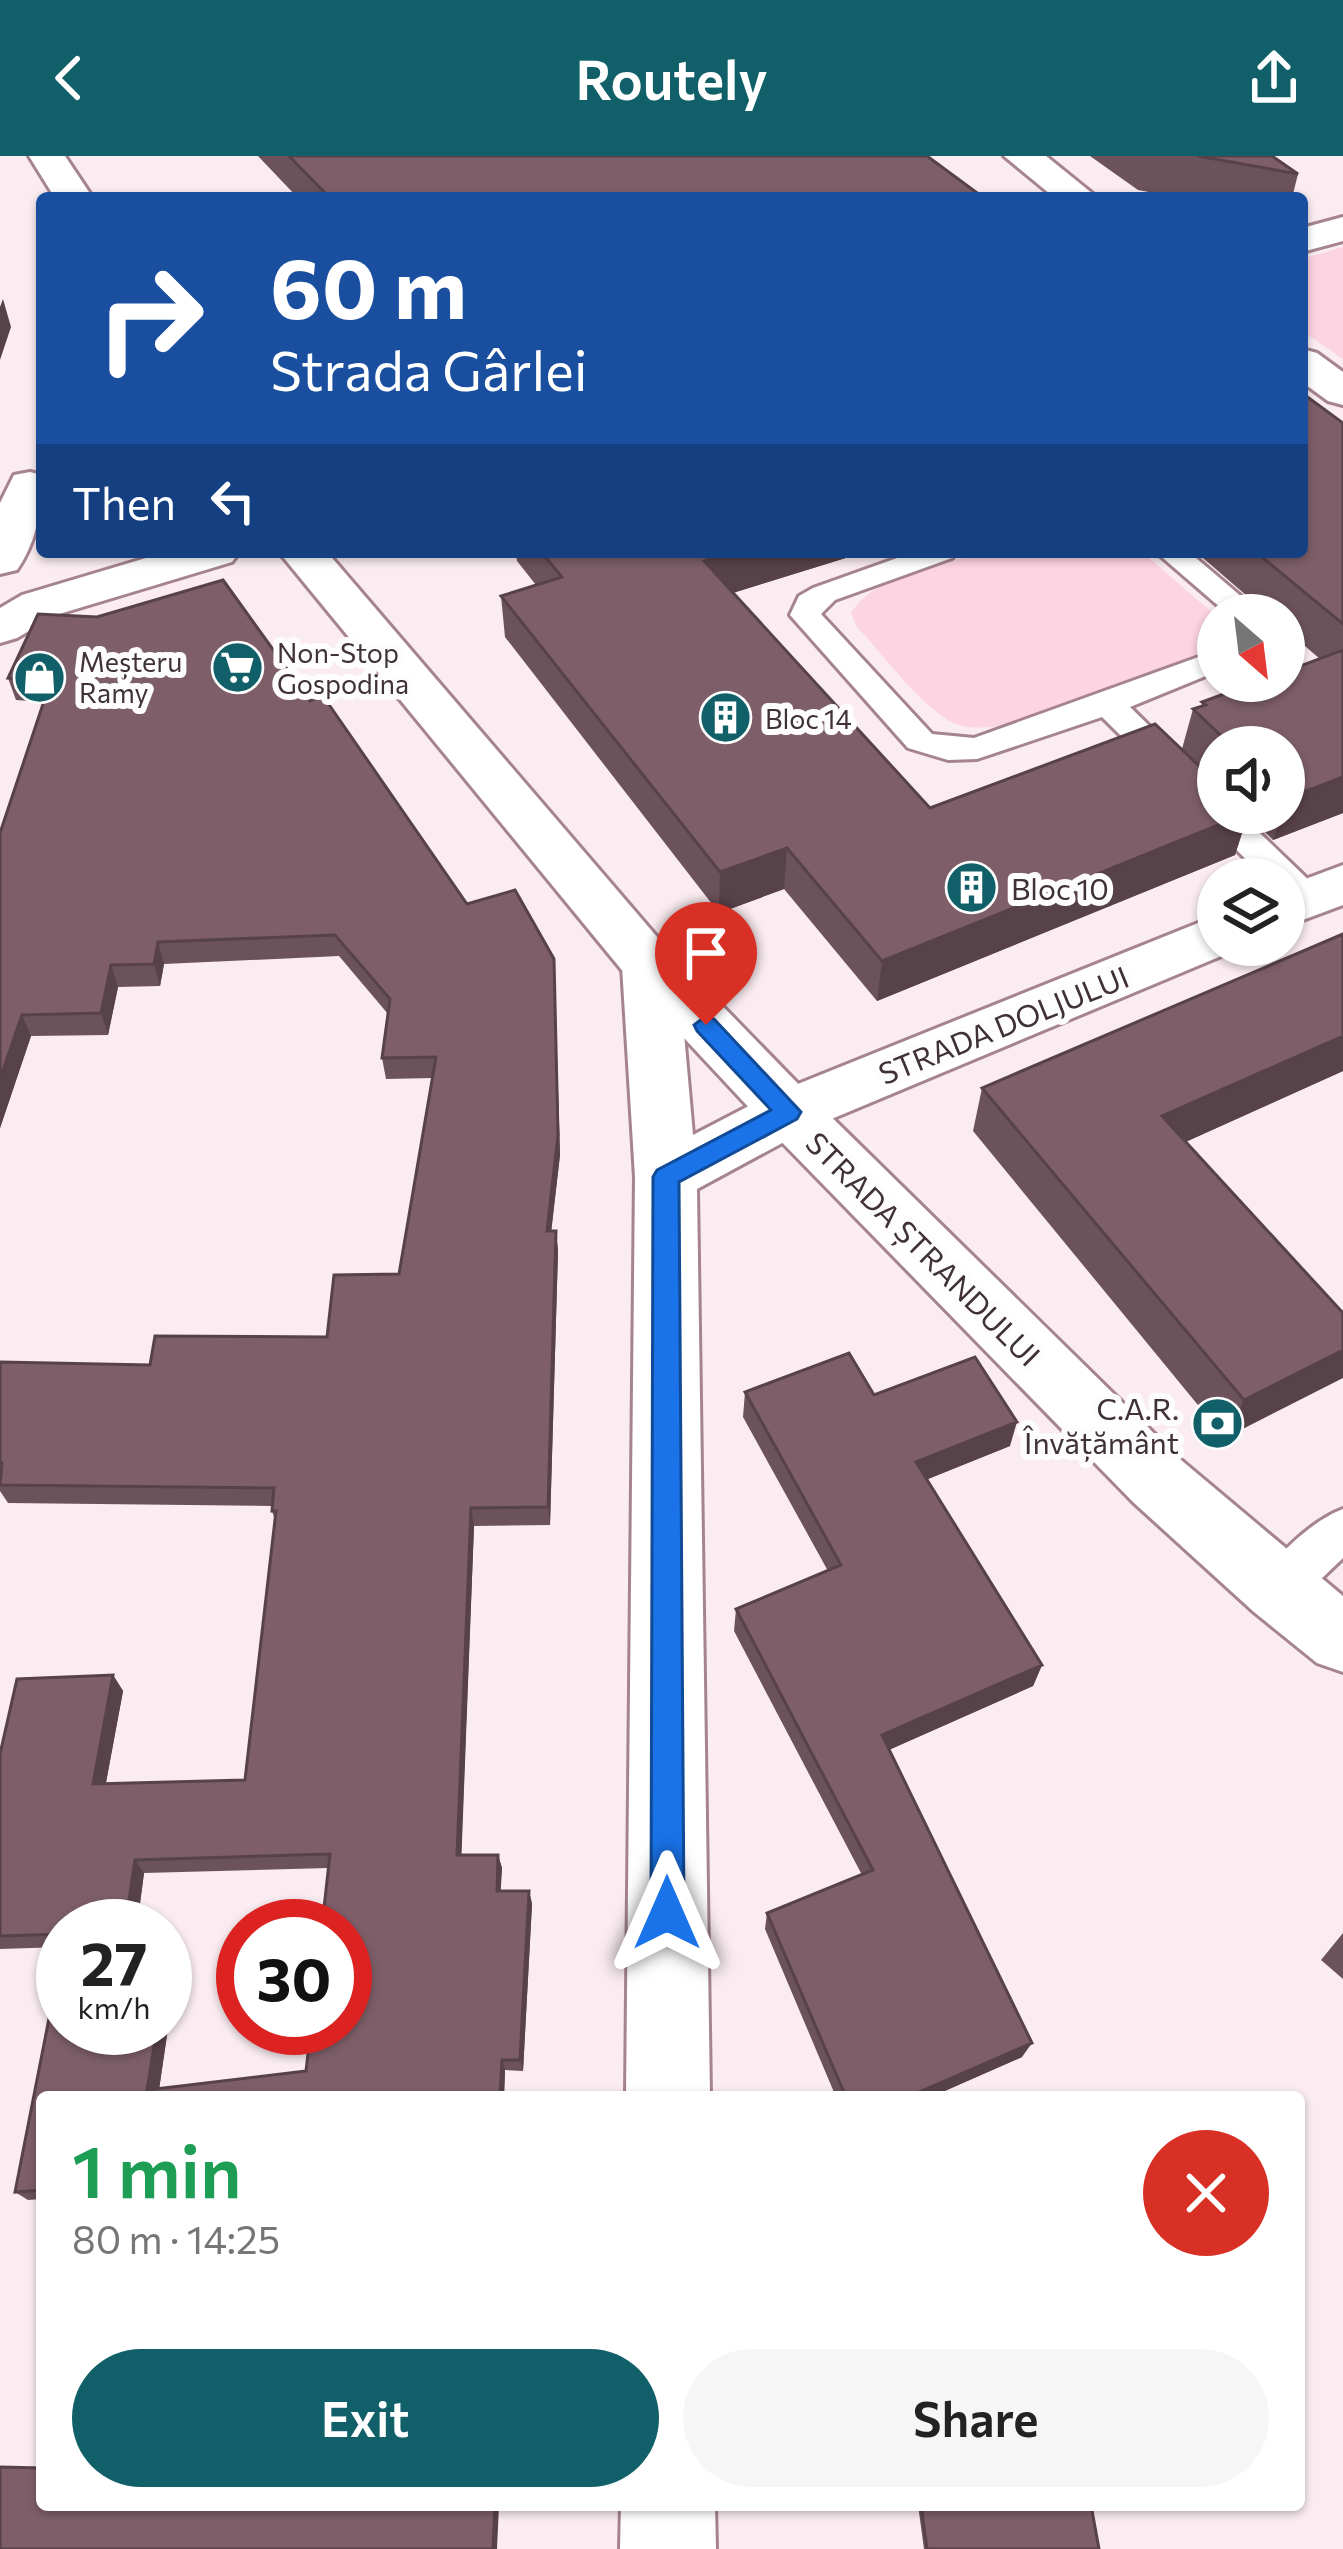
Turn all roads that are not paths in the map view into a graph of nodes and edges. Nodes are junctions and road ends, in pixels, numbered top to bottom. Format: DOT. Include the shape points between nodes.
graph roads {
  1 [pos="47,156"];
  2 [pos="1022,156"];
  3 [pos="70,192"];
  4 [pos="1071,192"];
  5 [pos="1343,229"];
  6 [pos="1308,238"];
  7 [pos="1308,366"];
  8 [pos="1343,392"];
  9 [pos="30,484"];
  10 [pos="195,558"];
  11 [pos="307,558"];
  12 [pos="925,558"];
  13 [pos="1178,558"];
  14 [pos="0,560"];
  15 [pos="1223,594"];
  16 [pos="1,623"];
  17 [pos="1197,668"];
  18 [pos="1108,704"];
  19 [pos="1197,792"];
  20 [pos="1241,834"];
  21 [pos="1311,897"];
  22 [pos="1197,944"];
  23 [pos="650,967"];
  24 [pos="789,1112"];
  25 [pos="666,1177"];
  26 [pos="1343,1529"];
  27 [pos="1279,1589"];
  28 [pos="1343,1639"];
  29 [pos="668,2091"];
  30 [pos="668,2511"];
  31 [pos="668,2549"];
  1 -- 3 [label="street"];
  2 -- 4 [label="street"];
  5 -- 6 [label="street"];
  7 -- 8 [label="street"];
  9 -- 14 [label="street"];
  10 -- 16 [label="street"];
  11 -- 23 [label="street, STRADA ȘTRANDULUI"];
  12 -- 18 [label="lane" via="824,594 805,615 920,741 977,748"];
  13 -- 15 [label="lane"];
  17 -- 18 [label="lane"];
  18 -- 19 [label="lane"];
  20 -- 21 [label="lane"];
  22 -- 24 [label="street, STRADA DOLJULUI"];
  23 -- 24 [label="street, STRADA ȘTRANDULUI"];
  23 -- 25 [label="street"];
  24 -- 25 [label="street, STRADA DOLJULUI"];
  24 -- 27 [label="street, STRADA ȘTRANDULUI" via="1157,1481"];
  25 -- 29 [label="street"];
  26 -- 27 [label="lane"];
  27 -- 28 [label="street, STRADA ȘTRANDULUI"];
  30 -- 31 [label="street"];
}
